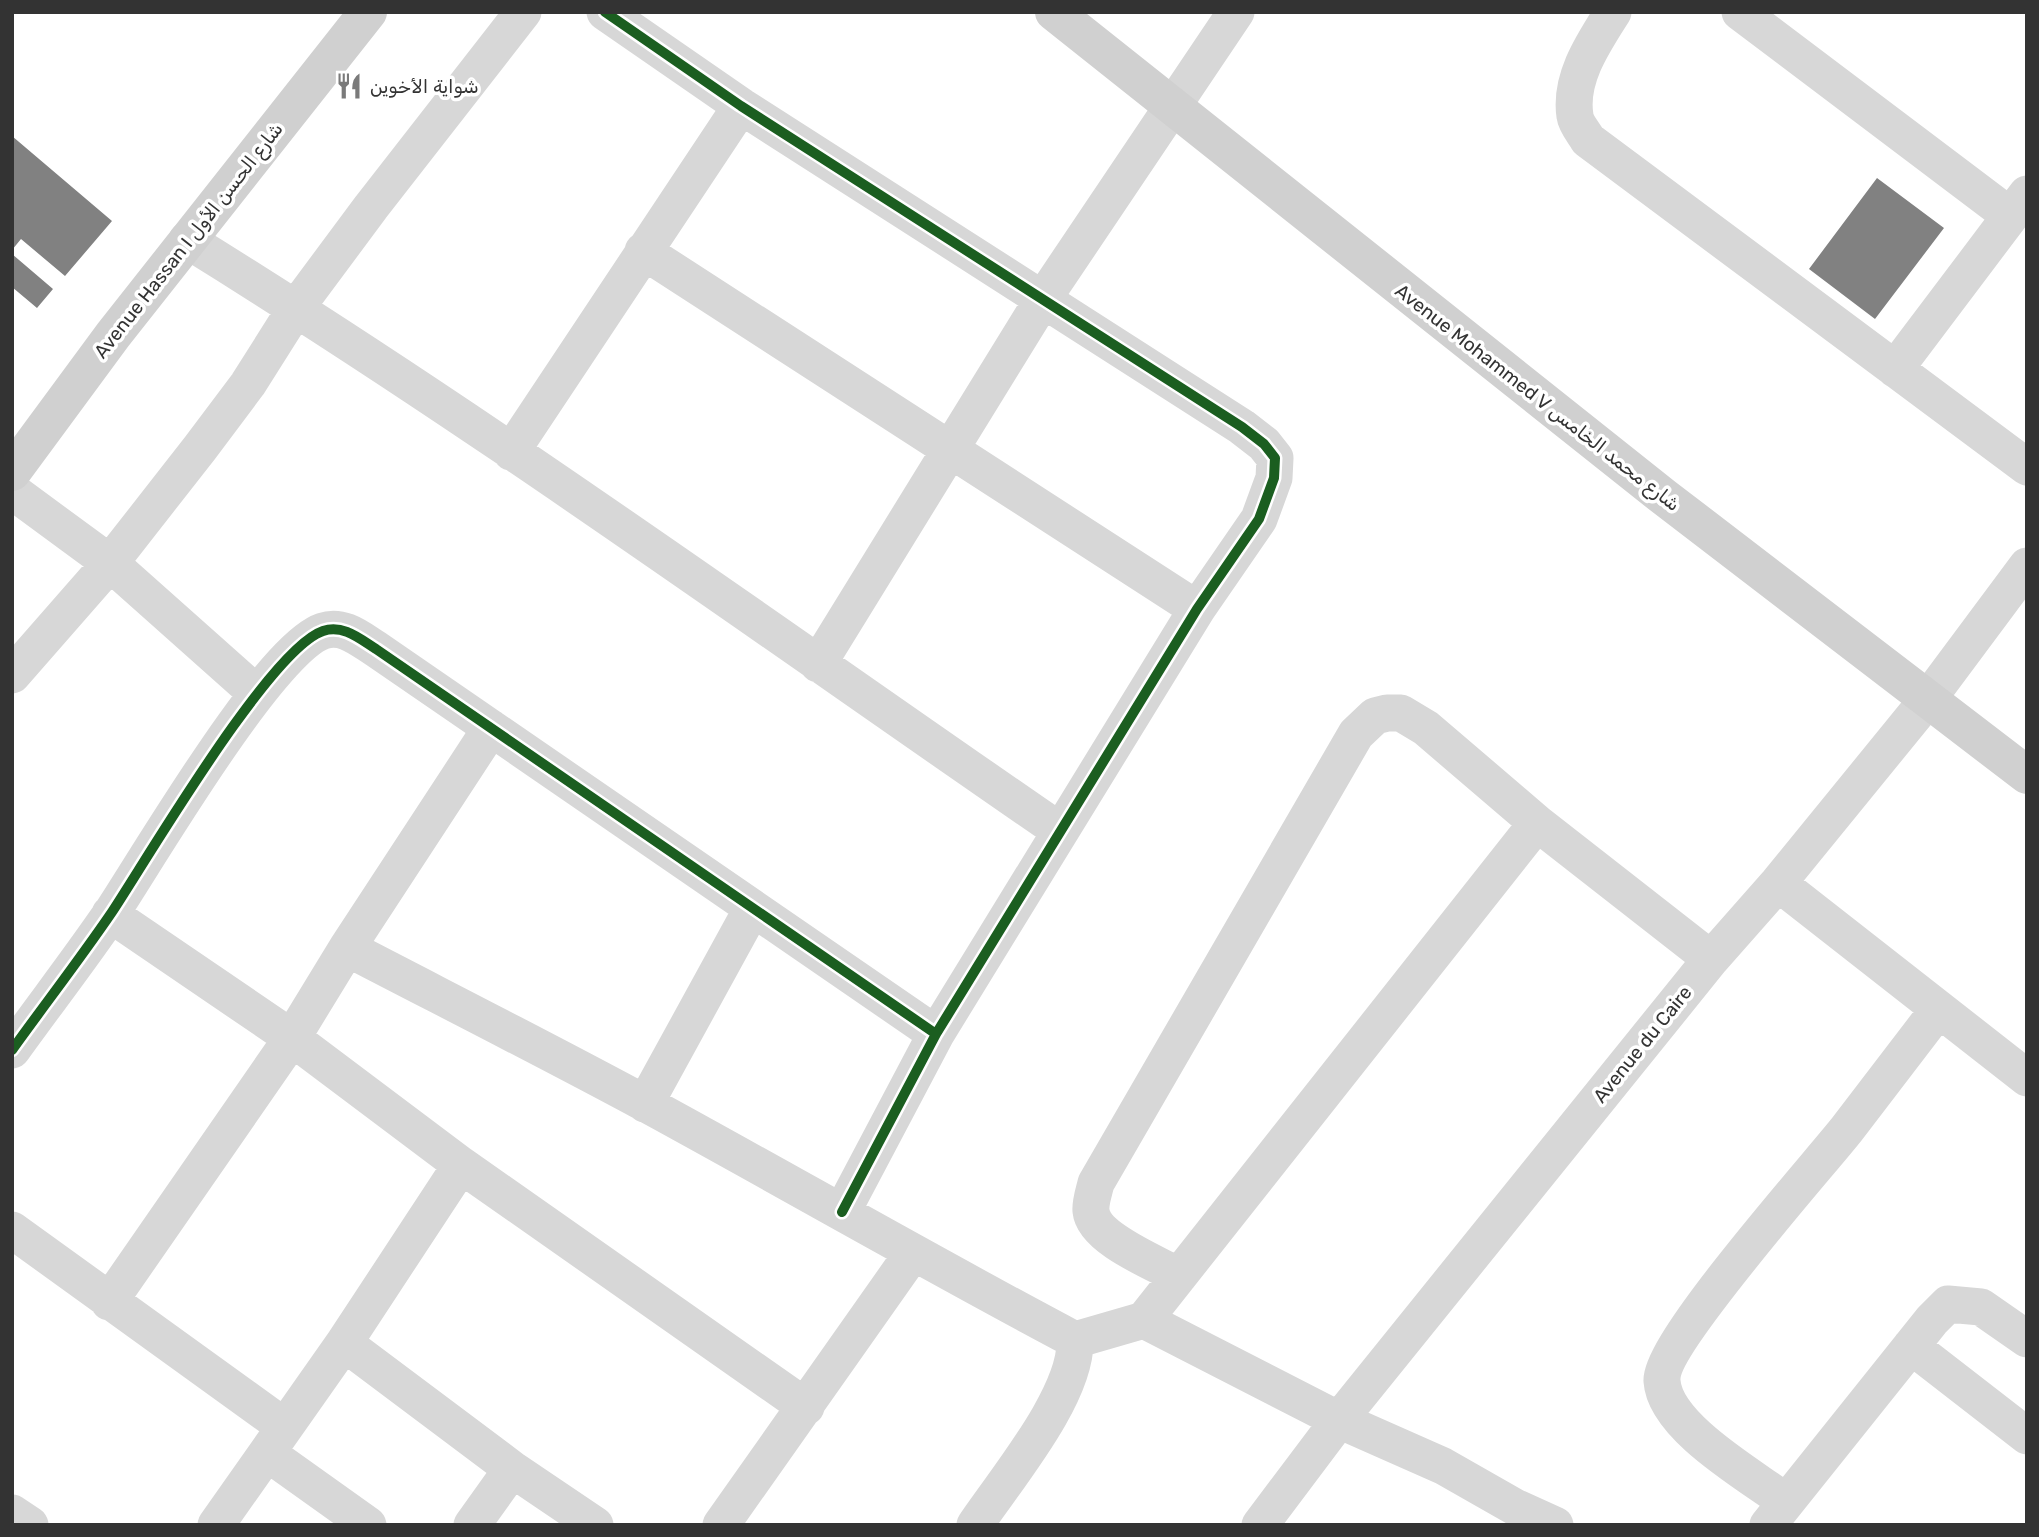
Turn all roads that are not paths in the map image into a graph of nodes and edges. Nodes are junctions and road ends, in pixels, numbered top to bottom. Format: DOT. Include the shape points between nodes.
graph roads {
  1 [pos="368,12"];
  2 [pos="523,12"];
  3 [pos="606,12"];
  4 [pos="1054,12"];
  5 [pos="1236,12"];
  6 [pos="1613,12"];
  7 [pos="1740,12"];
  8 [pos="741,106"];
  9 [pos="1171,106"];
  10 [pos="2018,205"];
  11 [pos="187,240"];
  12 [pos="643,251"];
  13 [pos="1044,299"];
  14 [pos="296,308"];
  15 [pos="1895,369"];
  16 [pos="950,450"];
  17 [pos="511,452"];
  18 [pos="2027,467"];
  19 [pos="12,472"];
  20 [pos="12,491"];
  21 [pos="110,563"];
  22 [pos="2027,566"];
  23 [pos="1197,609"];
  24 [pos="818,664"];
  25 [pos="12,675"];
  26 [pos="256,694"];
  27 [pos="1928,699"];
  28 [pos="491,728"];
  29 [pos="2027,775"];
  30 [pos="1537,823"];
  31 [pos="1060,831"];
  32 [pos="1778,883"];
  33 [pos="752,909"];
  34 [pos="110,914"];
  35 [pos="347,948"];
  36 [pos="1712,958"];
  37 [pos="1938,1010"];
  38 [pos="936,1034"];
  39 [pos="292,1038"];
  40 [pos="12,1050"];
  41 [pos="2027,1077"];
  42 [pos="645,1104"];
  43 [pos="461,1165"];
  44 [pos="842,1212"];
  45 [pos="12,1230"];
  46 [pos="912,1254"];
  47 [pos="1179,1276"];
  48 [pos="109,1302"];
  49 [pos="1144,1320"];
  50 [pos="2027,1339"];
  51 [pos="1075,1340"];
  52 [pos="344,1343"];
  53 [pos="1911,1346"];
  54 [pos="806,1407"];
  55 [pos="1339,1420"];
  56 [pos="2027,1436"];
  57 [pos="276,1440"];
  58 [pos="512,1469"];
  59 [pos="12,1513"];
  60 [pos="1776,1513"];
  61 [pos="1508,1516"];
  62 [pos="30,1525"];
  63 [pos="216,1525"];
  64 [pos="368,1525"];
  65 [pos="472,1525"];
  66 [pos="595,1525"];
  67 [pos="721,1525"];
  68 [pos="975,1525"];
  69 [pos="1260,1525"];
  70 [pos="1555,1525"];
  1 -- 11 [label="main road, Avenue Hassan I شارع الحسن الأول"];
  2 -- 14 [label="street"];
  3 -- 8 [label="street"];
  4 -- 9 [label="main road, Avenue Mohammed V شارع محمد الخامس"];
  5 -- 9 [label="street"];
  6 -- 15 [label="street" via="1583,63 1576,96 1575,118 1588,140"];
  7 -- 10 [label="street"];
  8 -- 12 [label="street"];
  8 -- 13 [label="street"];
  9 -- 13 [label="street"];
  9 -- 27 [label="main road, Avenue Mohammed V شارع محمد الخامس" via="1664,497"];
  10 -- 15 [label="street"];
  11 -- 14 [label="street"];
  11 -- 19 [label="main road, Avenue Hassan I شارع الحسن الأول"];
  12 -- 16 [label="street"];
  12 -- 17 [label="street"];
  13 -- 16 [label="street"];
  13 -- 23 [label="street" via="1242,427 1275,458 1275,478 1259,519"];
  14 -- 17 [label="street"];
  14 -- 21 [label="street" via="248,384"];
  15 -- 18 [label="street"];
  16 -- 23 [label="street"];
  16 -- 24 [label="street"];
  17 -- 24 [label="street"];
  20 -- 21 [label="street"];
  21 -- 25 [label="street"];
  21 -- 26 [label="street"];
  22 -- 27 [label="street, Avenue du Caire"];
  23 -- 31 [label="street"];
  24 -- 31 [label="street"];
  26 -- 28 [label="street" via="298,646 326,629 348,631"];
  26 -- 34 [label="street"];
  27 -- 29 [label="main road, Avenue Mohammed V شارع محمد الخامس"];
  27 -- 32 [label="street, Avenue du Caire"];
  28 -- 33 [label="street"];
  28 -- 35 [label="street"];
  30 -- 36 [label="street"];
  30 -- 47 [label="street"];
  30 -- 47 [label="street" via="1426,728 1401,713 1375,716 1356,734 1096,1183 1091,1211 1097,1227 1115,1242"];
  31 -- 38 [label="street"];
  32 -- 36 [label="street, Avenue du Caire"];
  32 -- 37 [label="street"];
  33 -- 38 [label="street"];
  33 -- 42 [label="street"];
  34 -- 39 [label="street"];
  34 -- 40 [label="street"];
  35 -- 39 [label="street"];
  35 -- 42 [label="street"];
  36 -- 55 [label="street, Avenue du Caire"];
  37 -- 41 [label="street"];
  37 -- 60 [label="street" via="1700,1309 1671,1353 1661,1379 1669,1405"];
  38 -- 44 [label="street"];
  39 -- 43 [label="street"];
  39 -- 48 [label="street"];
  42 -- 44 [label="street"];
  43 -- 52 [label="street"];
  43 -- 54 [label="street"];
  44 -- 46 [label="street"];
  45 -- 48 [label="street"];
  46 -- 51 [label="street"];
  46 -- 54 [label="street"];
  47 -- 49 [label="street"];
  48 -- 57 [label="street"];
  49 -- 51 [label="street"];
  49 -- 55 [label="street"];
  50 -- 53 [label="street" via="1981,1307 1948,1304"];
  51 -- 68 [label="street" via="1075,1358 1062,1393"];
  52 -- 57 [label="street"];
  52 -- 58 [label="street"];
  53 -- 56 [label="street"];
  53 -- 60 [label="street"];
  54 -- 67 [label="street"];
  55 -- 61 [label="street" via="1443,1466"];
  55 -- 69 [label="street, Avenue du Caire"];
  57 -- 63 [label="street"];
  57 -- 64 [label="street"];
  58 -- 65 [label="street"];
  58 -- 66 [label="street"];
  59 -- 62 [label="street"];
  61 -- 70 [label="street"];
}
